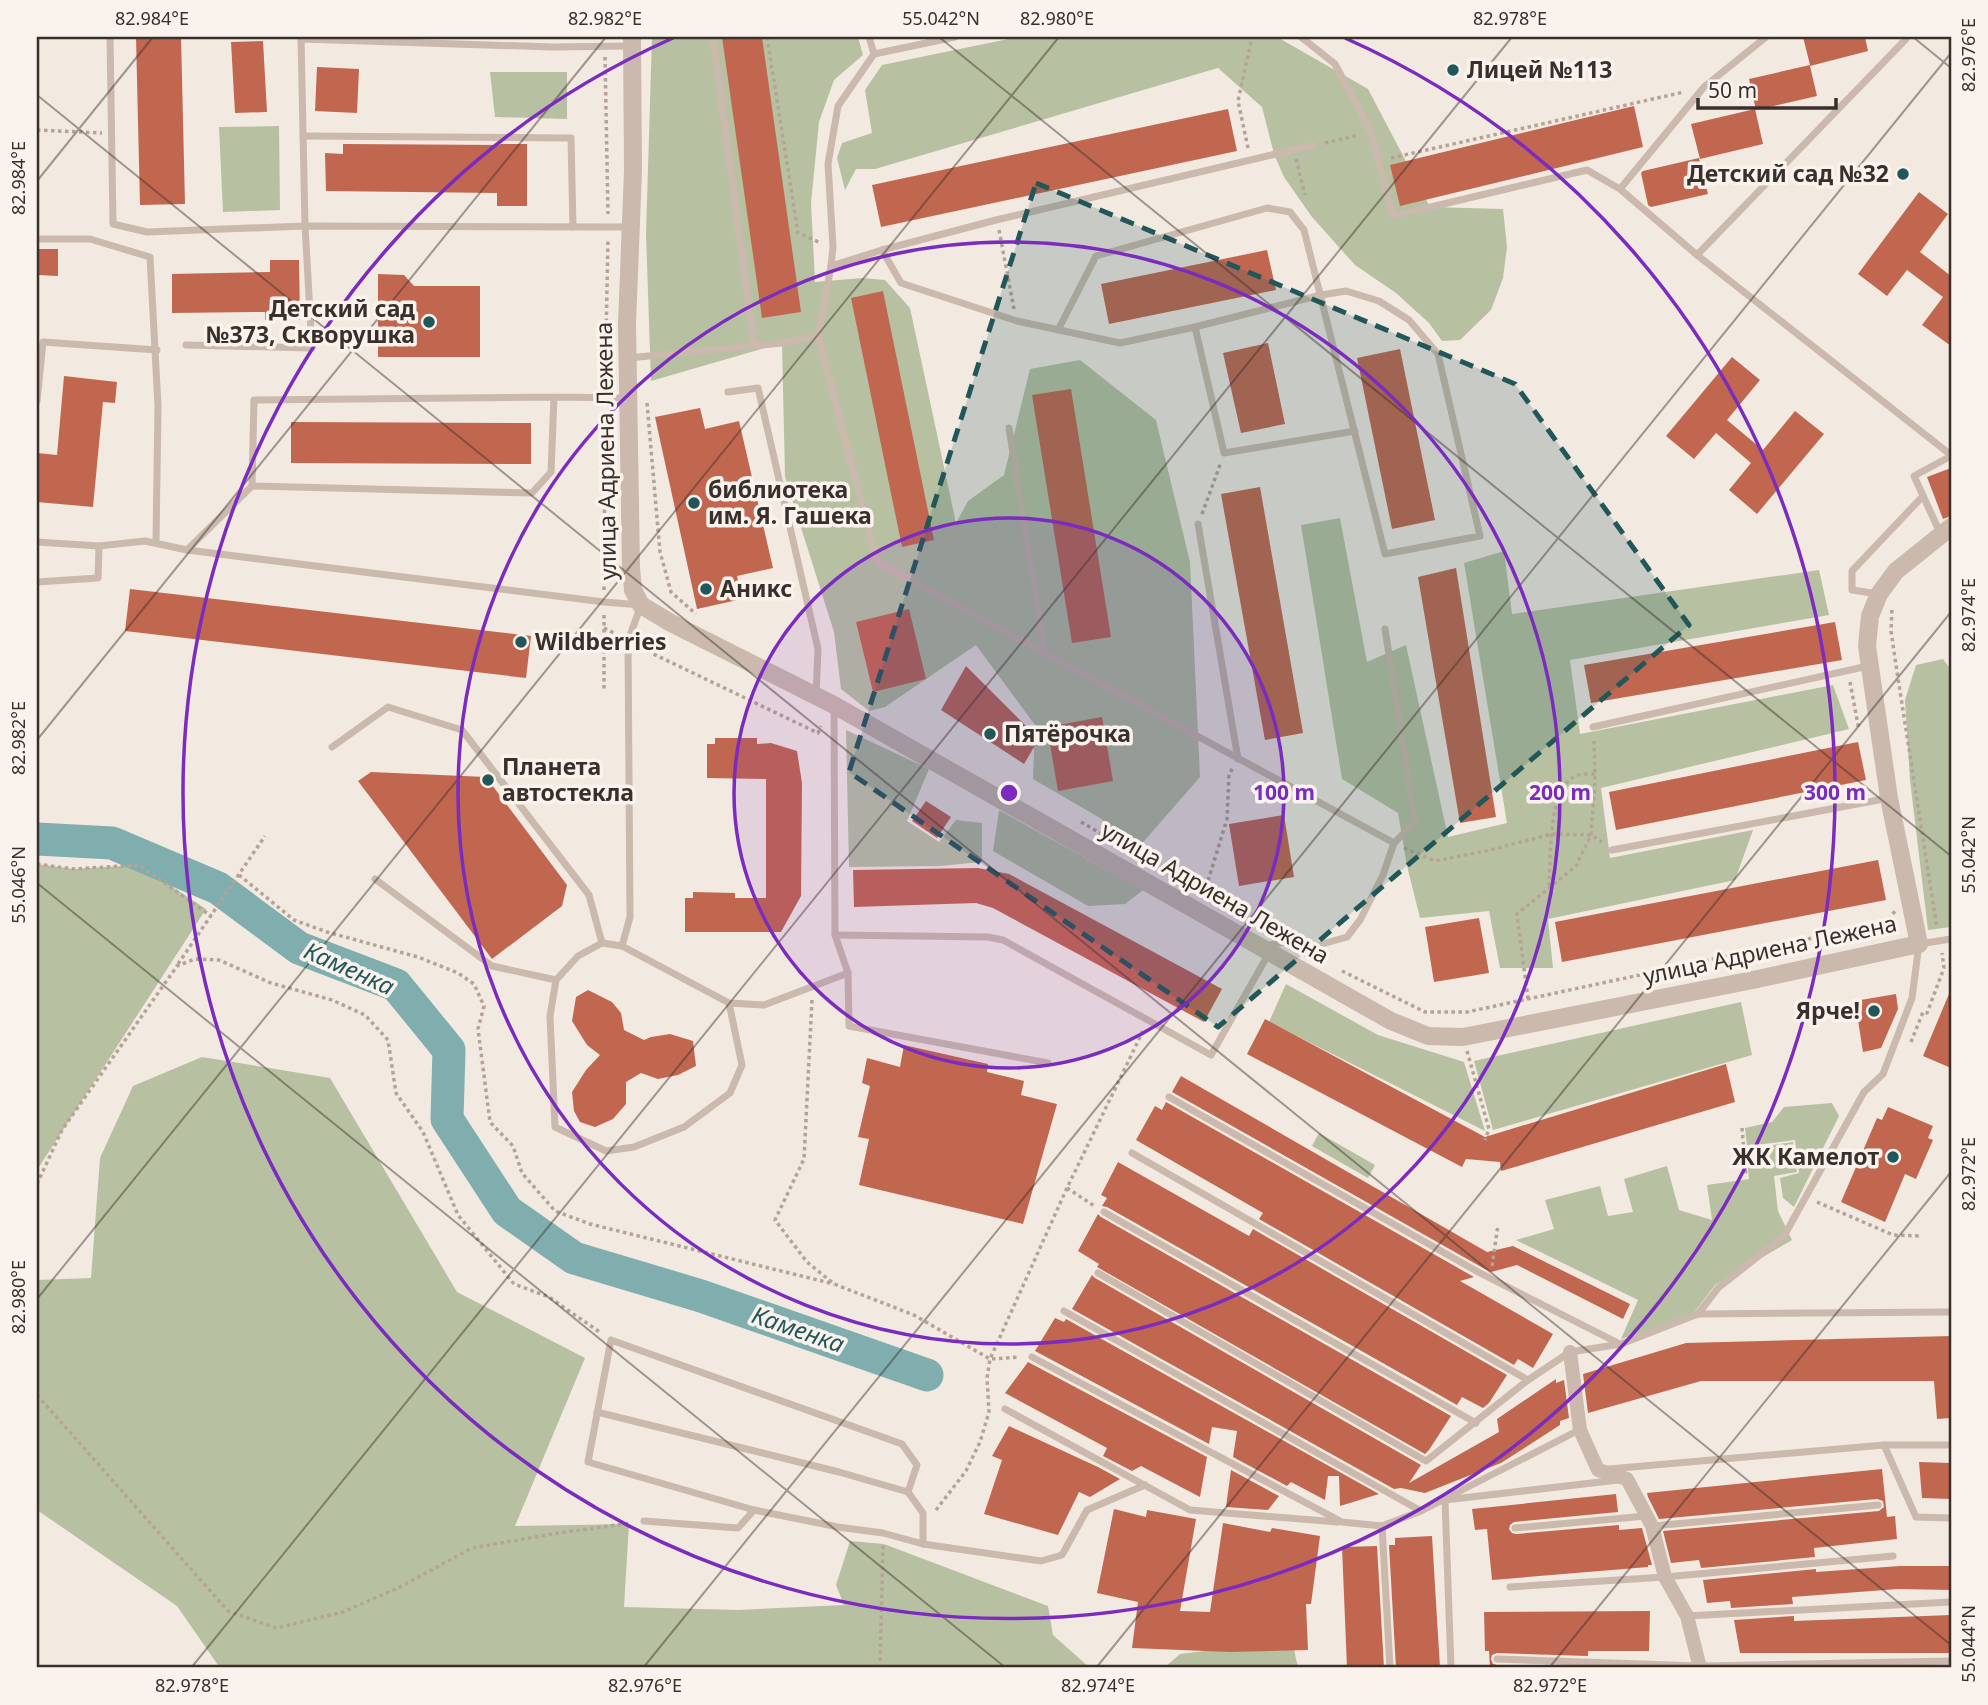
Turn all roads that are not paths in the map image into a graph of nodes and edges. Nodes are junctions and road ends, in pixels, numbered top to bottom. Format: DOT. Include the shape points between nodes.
graph roads {
  1 [pos="110,37"];
  2 [pos="552,37"];
  3 [pos="713,37"];
  4 [pos="869,37"];
  5 [pos="955,37"];
  6 [pos="1301,37"];
  7 [pos="1766,37"];
  8 [pos="1906,37"];
  9 [pos="301,38"];
  10 [pos="632,42"];
  11 [pos="552,47"];
  12 [pos="874,54"];
  13 [pos="303,136"];
  14 [pos="1314,145"];
  15 [pos="1619,189"];
  16 [pos="305,226"];
  17 [pos="573,227"];
  18 [pos="630,227"];
  19 [pos="37,239"];
  20 [pos="881,250"];
  21 [pos="1698,255"];
  22 [pos="831,266"];
  23 [pos="1321,295"];
  24 [pos="1195,327"];
  25 [pos="1058,330"];
  26 [pos="818,336"];
  27 [pos="186,345"];
  28 [pos="754,346"];
  29 [pos="157,350"];
  30 [pos="628,358"];
  31 [pos="728,392"];
  32 [pos="554,397"];
  33 [pos="629,398"];
  34 [pos="37,401"];
  35 [pos="1009,428"];
  36 [pos="1355,431"];
  37 [pos="1951,455"];
  38 [pos="252,486"];
  39 [pos="1923,496"];
  40 [pos="1198,524"];
  41 [pos="1946,531"];
  42 [pos="37,542"];
  43 [pos="156,543"];
  44 [pos="99,546"];
  45 [pos="187,550"];
  46 [pos="37,582"];
  47 [pos="1879,594"];
  48 [pos="641,605"];
  49 [pos="1385,629"];
  50 [pos="1045,654"];
  51 [pos="1869,665"];
  52 [pos="816,696"];
  53 [pos="829,712"];
  54 [pos="1593,727"];
  55 [pos="332,747"];
  56 [pos="1238,759"];
  57 [pos="1889,798"];
  58 [pos="1394,843"];
  59 [pos="1612,850"];
  60 [pos="375,879"];
  61 [pos="835,935"];
  62 [pos="1951,939"];
  63 [pos="602,943"];
  64 [pos="1919,944"];
  65 [pos="621,946"];
  66 [pos="1266,950"];
  67 [pos="848,972"];
  68 [pos="556,980"];
  69 [pos="729,1003"];
  70 [pos="1048,1063"];
  71 [pos="1169,1097"];
  72 [pos="1132,1153"];
  73 [pos="1104,1212"];
  74 [pos="1098,1273"];
  75 [pos="1064,1311"];
  76 [pos="1951,1312"];
  77 [pos="1698,1314"];
  78 [pos="1621,1344"];
  79 [pos="1570,1352"];
  80 [pos="1032,1357"];
  81 [pos="1528,1380"];
  82 [pos="1005,1409"];
  83 [pos="597,1412"];
  84 [pos="1476,1423"];
  85 [pos="1580,1430"];
  86 [pos="1884,1445"];
  87 [pos="1951,1446"];
  88 [pos="1598,1470"];
  89 [pos="1627,1479"];
  90 [pos="1145,1485"];
  91 [pos="908,1492"];
  92 [pos="1445,1500"];
  93 [pos="1878,1505"];
  94 [pos="754,1510"];
  95 [pos="1421,1511"];
  96 [pos="1951,1518"];
  97 [pos="644,1521"];
  98 [pos="1649,1521"];
  99 [pos="1342,1522"];
  100 [pos="1382,1526"];
  101 [pos="1515,1528"];
  102 [pos="922,1544"];
  103 [pos="1893,1556"];
  104 [pos="1665,1577"];
  105 [pos="1510,1587"];
  106 [pos="1951,1602"];
  107 [pos="1687,1616"];
  108 [pos="1497,1659"];
  109 [pos="1951,1661"];
  110 [pos="1700,1667"];
  111 [pos="1390,1668"];
  112 [pos="1451,1668"];
  1 -- 16 [label="lane" via="113,224 147,232"];
  2 -- 11 [label="lane"];
  3 -- 28 [label="lane"];
  4 -- 12 [label="lane"];
  5 -- 12 [label="lane"];
  6 -- 15 [label="lane" via="1335,64 1371,132 1393,216 1587,170"];
  7 -- 15 [label="lane" via="1704,88"];
  8 -- 21 [label="lane"];
  9 -- 11 [label="lane"];
  9 -- 13 [label="lane"];
  10 -- 11 [label="lane"];
  10 -- 18 [label="street, улица Адриена Лежена"];
  12 -- 22 [label="lane" via="838,106 828,164"];
  13 -- 16 [label="lane"];
  13 -- 17 [label="lane" via="571,138"];
  14 -- 20 [label="lane"];
  15 -- 21 [label="lane"];
  16 -- 17 [label="lane"];
  16 -- 27 [label="lane" via="312,348"];
  17 -- 18 [label="lane"];
  18 -- 30 [label="street, улица Адриена Лежена"];
  19 -- 29 [label="lane" via="90,239 150,257"];
  20 -- 22 [label="lane"];
  20 -- 25 [label="lane" via="901,283"];
  21 -- 37 [label="lane"];
  22 -- 26 [label="lane"];
  23 -- 24 [label="lane"];
  23 -- 25 [label="lane" via="1304,230 1290,212 1267,208 1097,256"];
  23 -- 36 [label="lane"];
  23 -- 36 [label="lane" via="1346,291 1379,301 1409,320 1438,354 1479,536 1385,554"];
  24 -- 25 [label="lane" via="1120,343"];
  24 -- 36 [label="lane" via="1224,453"];
  26 -- 28 [label="lane"];
  26 -- 50 [label="lane" via="877,562"];
  28 -- 30 [label="lane"];
  29 -- 34 [label="lane" via="43,342"];
  29 -- 43 [label="lane"];
  30 -- 33 [label="street, улица Адриена Лежена"];
  31 -- 52 [label="lane" via="758,388 818,649"];
  32 -- 33 [label="lane"];
  32 -- 38 [label="lane" via="551,472 532,493"];
  32 -- 38 [label="lane" via="254,400"];
  33 -- 48 [label="street, улица Адриена Лежена" via="633,590"];
  35 -- 50 [label="lane"];
  37 -- 39 [label="lane" via="1913,476"];
  38 -- 45 [label="lane"];
  39 -- 41 [label="lane"];
  39 -- 47 [label="lane" via="1852,570 1852,590"];
  40 -- 56 [label="lane"];
  41 -- 47 [label="street, улица Адриена Лежена" via="1896,571"];
  42 -- 44 [label="lane"];
  43 -- 44 [label="lane"];
  43 -- 45 [label="lane"];
  44 -- 46 [label="lane" via="99,578"];
  45 -- 48 [label="lane"];
  47 -- 51 [label="street, улица Адриена Лежена" via="1870,616"];
  48 -- 52 [label="street, улица Адриена Лежена"];
  48 -- 65 [label="lane" via="628,641 630,917"];
  49 -- 58 [label="lane" via="1415,822"];
  50 -- 56 [label="lane"];
  51 -- 54 [label="lane"];
  51 -- 57 [label="street, улица Адриена Лежена"];
  52 -- 53 [label="street, улица Адриена Лежена"];
  53 -- 61 [label="lane"];
  53 -- 66 [label="street, улица Адриена Лежена"];
  55 -- 63 [label="lane" via="388,707 463,730 589,895"];
  56 -- 58 [label="lane"];
  57 -- 59 [label="lane"];
  57 -- 64 [label="street, улица Адриена Лежена"];
  58 -- 66 [label="lane" via="1383,875 1347,937 1315,946 1283,942"];
  60 -- 68 [label="lane" via="492,966"];
  61 -- 66 [label="lane" via="1003,940 1211,1055"];
  61 -- 67 [label="lane"];
  62 -- 64 [label="lane"];
  63 -- 65 [label="lane"];
  63 -- 68 [label="lane" via="578,956"];
  64 -- 66 [label="street, улица Адриена Лежена" via="1463,1037 1428,1036 1391,1021"];
  64 -- 77 [label="lane" via="1912,998 1882,1074 1864,1092 1784,1236 1718,1288"];
  65 -- 69 [label="lane"];
  67 -- 69 [label="lane" via="764,1005"];
  67 -- 70 [label="lane" via="849,1026"];
  68 -- 69 [label="lane" via="550,1016 555,1127 606,1151 634,1147 684,1127 730,1093 742,1065"];
  71 -- 78 [label="lane" via="1490,1279"];
  72 -- 81 [label="lane"];
  73 -- 84 [label="lane"];
  74 -- 84 [label="lane" via="1426,1461"];
  75 -- 95 [label="lane"];
  76 -- 77 [label="lane"];
  77 -- 78 [label="lane"];
  78 -- 79 [label="lane"];
  79 -- 81 [label="lane"];
  79 -- 85 [label="street"];
  80 -- 99 [label="lane"];
  81 -- 84 [label="lane"];
  82 -- 90 [label="lane"];
  83 -- 91 [label="lane"];
  83 -- 91 [label="lane" via="611,1340 902,1444 917,1465"];
  83 -- 94 [label="lane" via="589,1462"];
  85 -- 88 [label="street"];
  85 -- 92 [label="lane"];
  86 -- 87 [label="lane"];
  86 -- 88 [label="lane"];
  86 -- 96 [label="lane" via="1916,1517"];
  88 -- 89 [label="street"];
  89 -- 92 [label="lane"];
  89 -- 98 [label="street"];
  90 -- 99 [label="lane" via="1190,1510"];
  90 -- 102 [label="lane" via="1087,1510 1062,1555 1041,1560"];
  91 -- 102 [label="lane" via="923,1513"];
  92 -- 95 [label="lane"];
  92 -- 112 [label="lane"];
  93 -- 98 [label="lane"];
  94 -- 97 [label="lane" via="738,1528"];
  94 -- 102 [label="lane"];
  95 -- 100 [label="lane"];
  98 -- 101 [label="lane"];
  98 -- 104 [label="street"];
  99 -- 100 [label="lane"];
  100 -- 111 [label="lane"];
  103 -- 104 [label="lane"];
  104 -- 105 [label="lane"];
  104 -- 107 [label="street"];
  106 -- 107 [label="lane"];
  107 -- 110 [label="street"];
  108 -- 110 [label="lane"];
  109 -- 110 [label="lane"];
}
